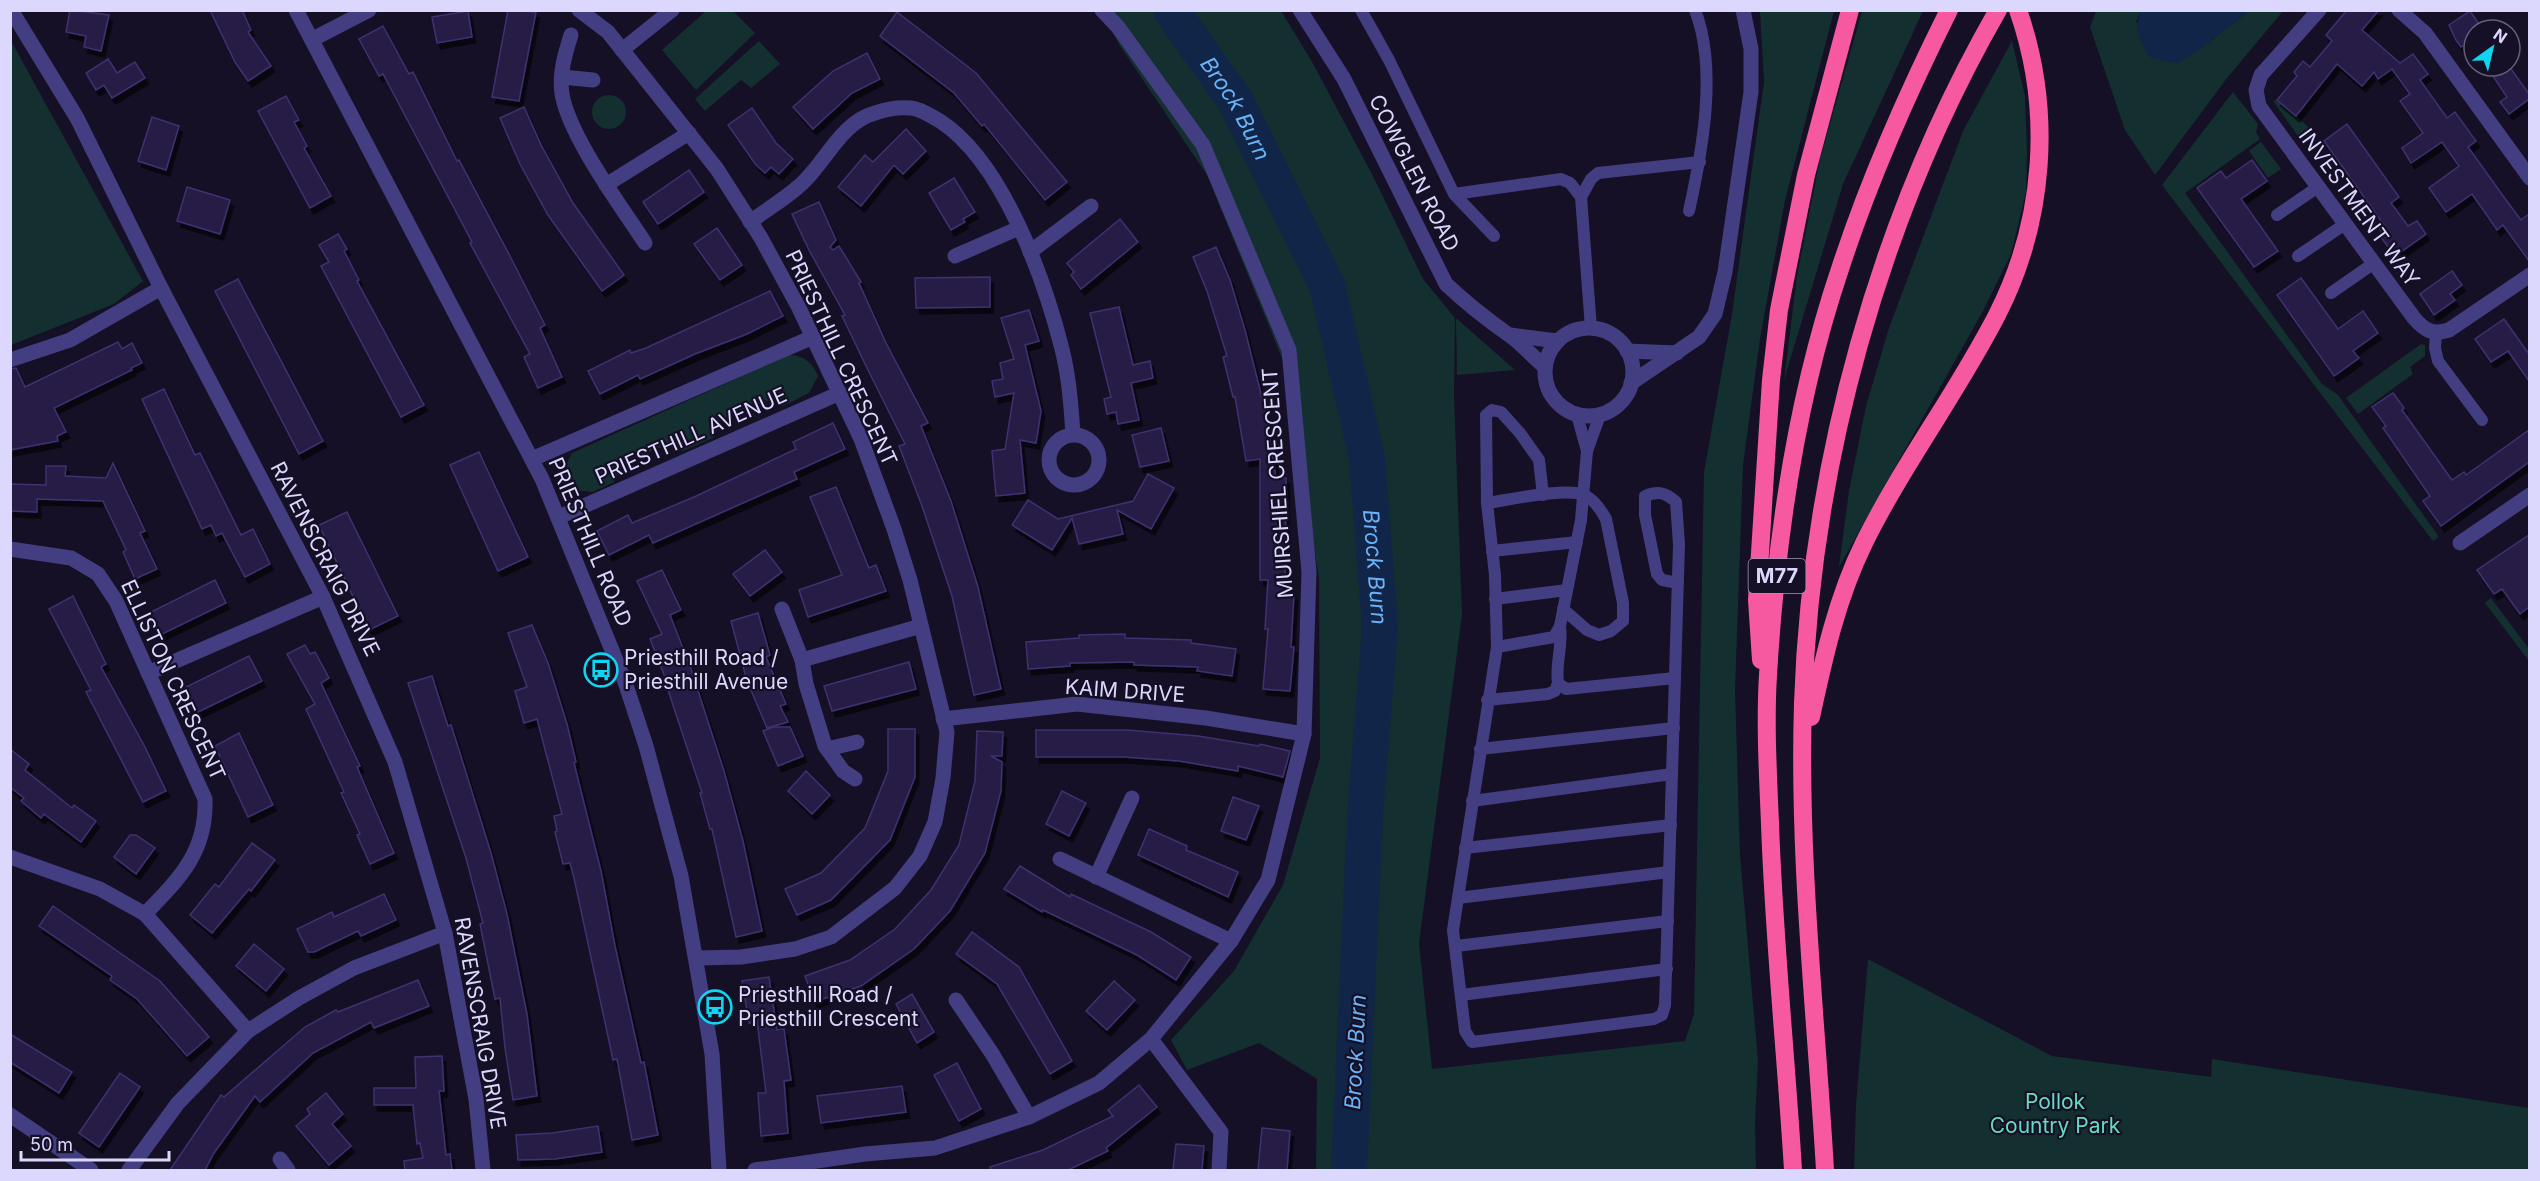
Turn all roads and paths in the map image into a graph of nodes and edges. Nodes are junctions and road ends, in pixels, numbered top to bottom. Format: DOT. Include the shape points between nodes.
graph roads {
  1 [pos="11,10"];
  2 [pos="296,10"];
  3 [pos="369,10"];
  4 [pos="579,10"];
  5 [pos="672,10"];
  6 [pos="1102,10"];
  7 [pos="1300,10"];
  8 [pos="1360,10"];
  9 [pos="1695,10"];
  10 [pos="1743,10"];
  11 [pos="1850,10"];
  12 [pos="1949,10"];
  13 [pos="1998,10"];
  14 [pos="2018,10"];
  15 [pos="2319,10"];
  16 [pos="2399,10"];
  17 [pos="571,35"];
  18 [pos="313,39"];
  19 [pos="622,50"];
  20 [pos="562,77"];
  21 [pos="593,80"];
  22 [pos="689,133"];
  23 [pos="1700,162"];
  24 [pos="2529,178"];
  25 [pos="606,185"];
  26 [pos="2318,187"];
  27 [pos="1454,194"];
  28 [pos="1581,197"];
  29 [pos="1091,206"];
  30 [pos="1689,211"];
  31 [pos="2277,215"];
  32 [pos="750,222"];
  33 [pos="2345,224"];
  34 [pos="1019,228"];
  35 [pos="1494,236"];
  36 [pos="645,243"];
  37 [pos="1030,252"];
  38 [pos="955,256"];
  39 [pos="2298,256"];
  40 [pos="2374,263"];
  41 [pos="2529,275"];
  42 [pos="161,288"];
  43 [pos="2331,293"];
  44 [pos="1591,328"];
  45 [pos="2436,334"];
  46 [pos="1510,335"];
  47 [pos="813,337"];
  48 [pos="1557,341"];
  49 [pos="1627,351"];
  50 [pos="1677,353"];
  51 [pos="10,360"];
  52 [pos="1545,367"];
  53 [pos="1631,383"];
  54 [pos="840,393"];
  55 [pos="1577,415"];
  56 [pos="1600,415"];
  57 [pos="2482,420"];
  58 [pos="1073,434"];
  59 [pos="1587,451"];
  60 [pos="532,459"];
  61 [pos="1543,495"];
  62 [pos="1585,495"];
  63 [pos="2529,495"];
  64 [pos="1487,503"];
  65 [pos="559,517"];
  66 [pos="1577,542"];
  67 [pos="2460,543"];
  68 [pos="10,549"];
  69 [pos="1492,551"];
  70 [pos="1678,583"];
  71 [pos="1567,590"];
  72 [pos="323,597"];
  73 [pos="1495,599"];
  74 [pos="782,609"];
  75 [pos="1563,609"];
  76 [pos="921,626"];
  77 [pos="1560,626"];
  78 [pos="1497,647"];
  79 [pos="802,660"];
  80 [pos="148,673"];
  81 [pos="1676,678"];
  82 [pos="1558,683"];
  83 [pos="1487,700"];
  84 [pos="943,719"];
  85 [pos="1674,728"];
  86 [pos="1304,734"];
  87 [pos="857,741"];
  88 [pos="827,749"];
  89 [pos="1480,749"];
  90 [pos="1802,754"];
  91 [pos="1768,772"];
  92 [pos="1672,774"];
  93 [pos="855,779"];
  94 [pos="1132,798"];
  95 [pos="1472,801"];
  96 [pos="1671,825"];
  97 [pos="1466,848"];
  98 [pos="12,856"];
  99 [pos="1060,860"];
  100 [pos="1670,872"];
  101 [pos="1096,877"];
  102 [pos="1458,898"];
  103 [pos="145,914"];
  104 [pos="1668,921"];
  105 [pos="445,933"];
  106 [pos="1231,941"];
  107 [pos="1456,946"];
  108 [pos="697,958"];
  109 [pos="1666,969"];
  110 [pos="1461,995"];
  111 [pos="956,1000"];
  112 [pos="248,1031"];
  113 [pos="1151,1039"];
  114 [pos="10,1115"];
  115 [pos="1029,1117"];
  116 [pos="91,1170"];
  117 [pos="129,1170"];
  118 [pos="483,1170"];
  119 [pos="719,1170"];
  120 [pos="755,1170"];
  121 [pos="1219,1170"];
  122 [pos="1793,1170"];
  123 [pos="1825,1170"];
  1 -- 42 [label="street, RAVENSCRAIG DRIVE" via="77,118"];
  2 -- 18 [label="street, PRIESTHILL ROAD"];
  3 -- 18 [label="street"];
  4 -- 19 [label="street, PRIESTHILL CRESCENT" via="608,32"];
  5 -- 19 [label="street"];
  6 -- 86 [label="street, MUIRSHIEL CRESCENT" via="1203,144 1289,350 1310,572"];
  7 -- 46 [label="street, COWGLEN ROAD" via="1344,79 1446,284"];
  8 -- 27 [label="lane" via="1389,60"];
  9 -- 23 [label="lane" via="1706,64"];
  10 -- 50 [label="street" via="1751,49 1751,92 1725,272 1715,314 1699,337"];
  11 -- 91 [label="highway" via="1821,112 1789,254 1771,380 1757,600"];
  12 -- 91 [label="highway, M77" via="1918,72 1858,217 1803,406 1779,550 1768,676"];
  13 -- 90 [label="highway, M77" via="1950,103 1916,183 1880,277 1851,371 1815,554"];
  14 -- 90 [label="highway" via="2035,75 2040,130 2037,186 2024,250 1989,330 1881,509 1846,582"];
  15 -- 26 [label="street, INVESTMENT WAY" via="2261,75 2256,90 2259,106"];
  16 -- 24 [label="street" via="2425,33"];
  17 -- 20 [label="street"];
  18 -- 60 [label="street, PRIESTHILL ROAD"];
  19 -- 22 [label="street, PRIESTHILL CRESCENT"];
  20 -- 21 [label="street"];
  20 -- 25 [label="street" via="562,95 568,112"];
  22 -- 25 [label="street"];
  22 -- 32 [label="street, PRIESTHILL CRESCENT"];
  23 -- 28 [label="lane" via="1598,173"];
  23 -- 30 [label="lane"];
  25 -- 36 [label="street"];
  26 -- 31 [label="lane"];
  26 -- 33 [label="street, INVESTMENT WAY"];
  27 -- 28 [label="lane" via="1561,179 1570,183"];
  27 -- 35 [label="lane"];
  28 -- 44 [label="lane"];
  29 -- 37 [label="street"];
  32 -- 34 [label="street" via="799,186 849,128 875,113 913,108 949,127 971,150 994,181"];
  32 -- 47 [label="street, PRIESTHILL CRESCENT"];
  33 -- 39 [label="lane"];
  33 -- 40 [label="street, INVESTMENT WAY"];
  34 -- 37 [label="street"];
  34 -- 38 [label="street"];
  37 -- 58 [label="street" via="1047,293 1063,351"];
  40 -- 43 [label="lane"];
  40 -- 45 [label="street, INVESTMENT WAY" via="2419,324"];
  41 -- 45 [label="street" via="2457,326"];
  42 -- 51 [label="street" via="70,340"];
  42 -- 72 [label="street, RAVENSCRAIG DRIVE"];
  44 -- 48 [label="street" via="1567,333"];
  44 -- 49 [label="street" via="1612,335"];
  45 -- 57 [label="lane" via="2438,361"];
  46 -- 48 [label="street, COWGLEN ROAD"];
  46 -- 52 [label="street, COWGLEN ROAD"];
  47 -- 54 [label="street, PRIESTHILL CRESCENT"];
  47 -- 60 [label="street, PRIESTHILL AVENUE"];
  48 -- 52 [label="street"];
  49 -- 50 [label="street"];
  49 -- 53 [label="street" via="1633,372"];
  50 -- 53 [label="street"];
  52 -- 55 [label="street" via="1545,380 1556,402"];
  53 -- 56 [label="street" via="1620,403"];
  54 -- 65 [label="street, PRIESTHILL AVENUE"];
  54 -- 76 [label="street, PRIESTHILL CRESCENT" via="894,529"];
  55 -- 56 [label="street"];
  55 -- 59 [label="lane"];
  56 -- 59 [label="lane"];
  59 -- 62 [label="lane"];
  60 -- 65 [label="street, PRIESTHILL ROAD"];
  61 -- 62 [label="lane"];
  61 -- 64 [label="lane"];
  61 -- 64 [label="lane" via="1539,460 1502,412 1492,410 1486,415"];
  62 -- 66 [label="lane"];
  62 -- 75 [label="lane" via="1606,519 1623,621 1599,635"];
  63 -- 67 [label="street"];
  64 -- 69 [label="lane"];
  65 -- 108 [label="street, PRIESTHILL ROAD" via="625,682 646,746 681,876"];
  66 -- 69 [label="lane"];
  66 -- 71 [label="lane"];
  68 -- 80 [label="street, ELLISTON CRESCENT" via="71,558 98,574 116,601"];
  69 -- 73 [label="lane"];
  70 -- 70 [label="lane" via="1676,502 1667,494 1655,492 1645,496 1645,515 1657,574 1662,580"];
  70 -- 81 [label="lane"];
  71 -- 73 [label="lane"];
  71 -- 75 [label="lane"];
  72 -- 80 [label="street"];
  72 -- 105 [label="street, RAVENSCRAIG DRIVE" via="395,762"];
  73 -- 78 [label="lane"];
  74 -- 79 [label="street"];
  75 -- 77 [label="lane"];
  76 -- 79 [label="street"];
  76 -- 84 [label="street, PRIESTHILL CRESCENT"];
  77 -- 78 [label="lane" via="1554,637"];
  77 -- 82 [label="lane" via="1563,641 1556,671"];
  78 -- 83 [label="lane"];
  79 -- 88 [label="street" via="808,694"];
  80 -- 103 [label="street, ELLISTON CRESCENT" via="206,799 206,814 193,858 179,879"];
  81 -- 82 [label="lane" via="1566,689"];
  81 -- 85 [label="lane"];
  82 -- 83 [label="lane" via="1555,691 1548,694"];
  83 -- 89 [label="lane"];
  84 -- 86 [label="street, KAIM DRIVE" via="1077,705 1206,717"];
  84 -- 108 [label="street, PRIESTHILL CRESCENT" via="943,778 934,822 920,856 895,888 831,937 795,949 741,957"];
  85 -- 89 [label="lane"];
  85 -- 92 [label="lane"];
  86 -- 106 [label="street, MUIRSHIEL CRESCENT" via="1268,879"];
  87 -- 88 [label="street"];
  88 -- 93 [label="street" via="843,771"];
  89 -- 95 [label="lane"];
  90 -- 123 [label="highway, M77" via="1805,864"];
  91 -- 122 [label="highway, M77"];
  92 -- 95 [label="lane"];
  92 -- 96 [label="lane"];
  94 -- 101 [label="street"];
  95 -- 97 [label="lane"];
  96 -- 97 [label="lane"];
  96 -- 100 [label="lane"];
  97 -- 102 [label="lane"];
  98 -- 103 [label="street" via="100,890"];
  99 -- 101 [label="street"];
  100 -- 102 [label="lane"];
  100 -- 104 [label="lane"];
  101 -- 106 [label="street"];
  102 -- 107 [label="lane" via="1453,930"];
  103 -- 112 [label="street"];
  104 -- 107 [label="lane"];
  104 -- 109 [label="lane"];
  105 -- 112 [label="street" via="354,968"];
  105 -- 118 [label="street, RAVENSCRAIG DRIVE" via="476,1100"];
  106 -- 113 [label="street, MUIRSHIEL CRESCENT"];
  107 -- 110 [label="lane"];
  108 -- 119 [label="street, PRIESTHILL ROAD" via="712,1054"];
  109 -- 110 [label="lane"];
  109 -- 110 [label="lane" via="1662,1015 1607,1025 1472,1042 1465,1031"];
  111 -- 115 [label="street"];
  112 -- 117 [label="street" via="178,1103"];
  113 -- 115 [label="street, MUIRSHIEL CRESCENT" via="1099,1083"];
  113 -- 121 [label="street" via="1221,1132"];
  114 -- 116 [label="street"];
  115 -- 120 [label="street, MUIRSHIEL CRESCENT" via="935,1148"];
}
